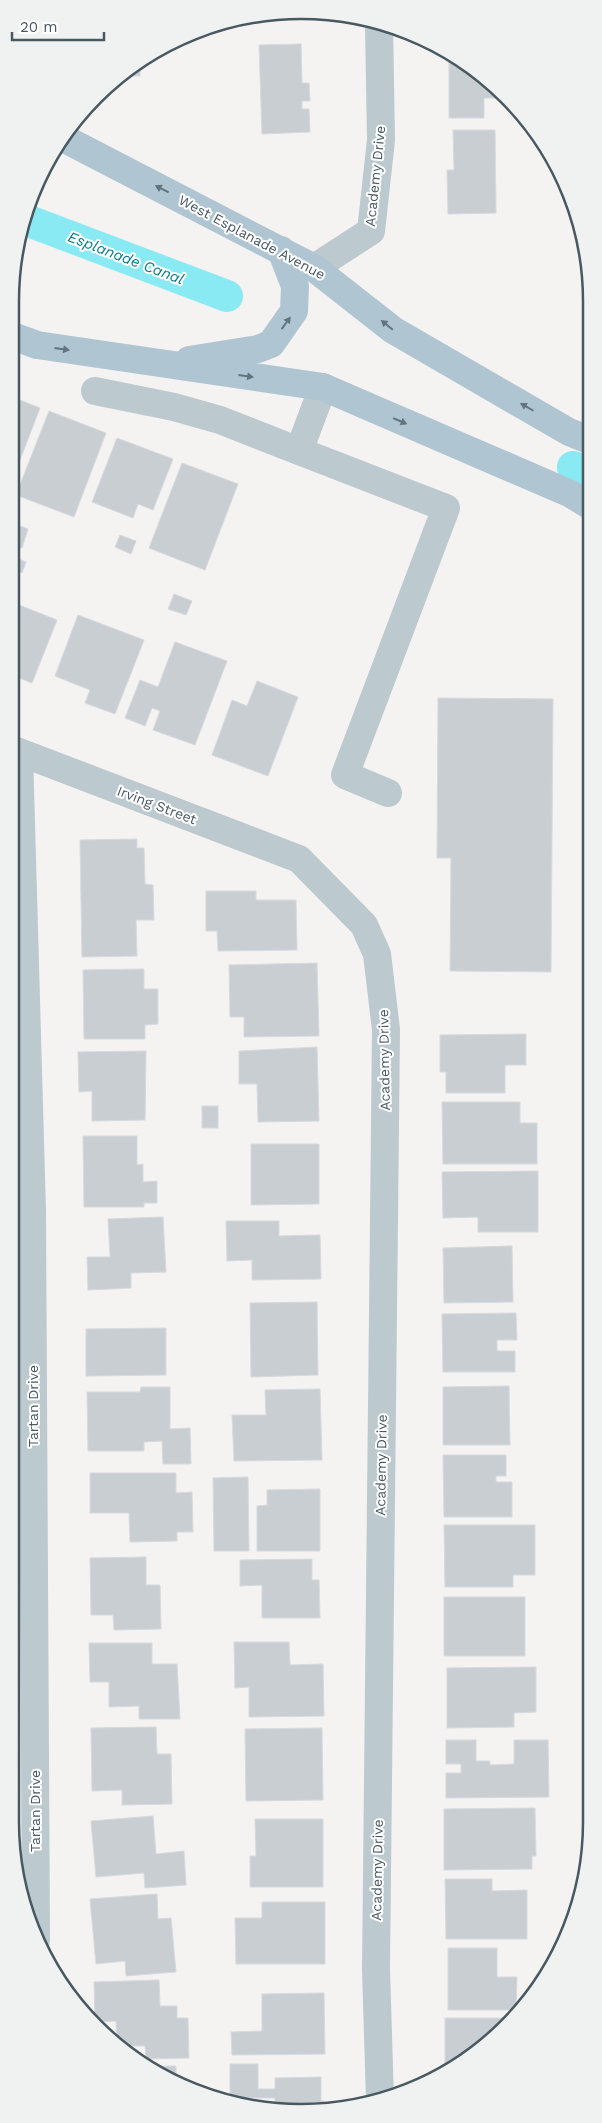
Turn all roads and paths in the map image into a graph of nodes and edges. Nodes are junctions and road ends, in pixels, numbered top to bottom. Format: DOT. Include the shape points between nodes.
graph roads {
  1 [pos="379,30"];
  2 [pos="68,141"];
  3 [pos="281,250"];
  4 [pos="314,268"];
  5 [pos="19,338"];
  6 [pos="163,364"];
  7 [pos="323,387"];
  8 [pos="95,390"];
  9 [pos="579,436"];
  10 [pos="299,451"];
  11 [pos="580,500"];
  12 [pos="19,752"];
  13 [pos="388,793"];
  14 [pos="19,812"];
  15 [pos="299,859"];
  16 [pos="36,1918"];
  17 [pos="380,2093"];
  1 -- 4 [label="street, Academy Drive" via="381,140 371,231"];
  3 -- 2 [label="main road, West Esplanade Avenue, one-way"];
  3 -- 4 [label="main road, West Esplanade Avenue"];
  6 -- 3 [label="main road, one-way" via="271,344 294,311 295,286"];
  9 -- 4 [label="main road, West Esplanade Avenue, one-way" via="393,330"];
  5 -- 6 [label="main road, one-way" via="37,345"];
  6 -- 7 [label="main road, one-way"];
  7 -- 10 [label="street"];
  7 -- 11 [label="main road, one-way"];
  8 -- 10 [label="street" via="220,420"];
  10 -- 13 [label="street" via="446,508 345,775"];
  12 -- 15 [label="street, Irving Street"];
  14 -- 16 [label="street, Tartan Drive" via="32,1212"];
  15 -- 17 [label="street, Academy Drive" via="364,925 377,954 386,1030 376,1969"];
}
